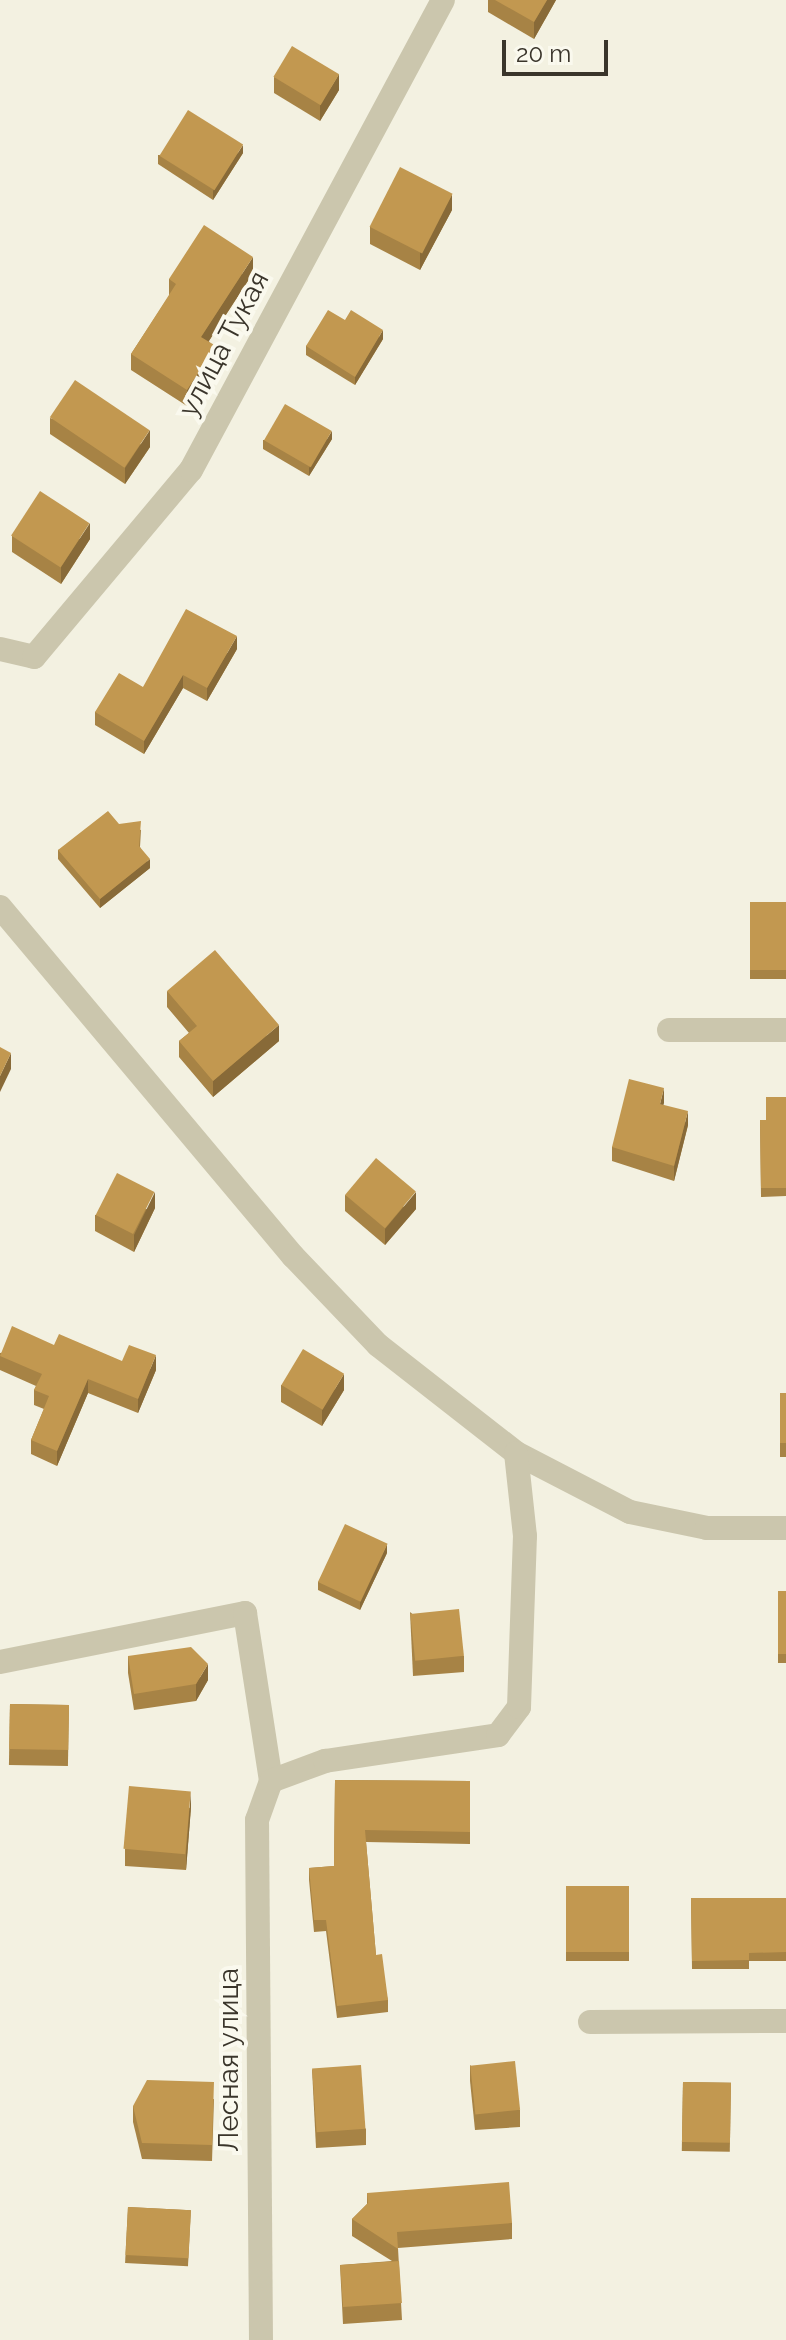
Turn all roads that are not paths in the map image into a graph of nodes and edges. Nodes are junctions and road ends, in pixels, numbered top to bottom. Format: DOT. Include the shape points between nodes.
graph roads {
  1 [pos="443,0"];
  2 [pos="0,649"];
  3 [pos="0,907"];
  4 [pos="669,1030"];
  5 [pos="786,1030"];
  6 [pos="516,1453"];
  7 [pos="786,1528"];
  8 [pos="0,1662"];
  9 [pos="271,1781"];
  10 [pos="786,2021"];
  11 [pos="590,2022"];
  12 [pos="261,2340"];
  1 -- 2 [label="street, улица Тукая" via="191,470 34,657"];
  3 -- 6 [label="street" via="293,1256 378,1345"];
  4 -- 5 [label="street"];
  6 -- 7 [label="street" via="630,1512 707,1528"];
  6 -- 9 [label="street" via="525,1536 519,1707 498,1735 325,1761"];
  8 -- 9 [label="street" via="245,1613"];
  9 -- 12 [label="street, Лесная улица" via="257,1820"];
  10 -- 11 [label="street"];
}
